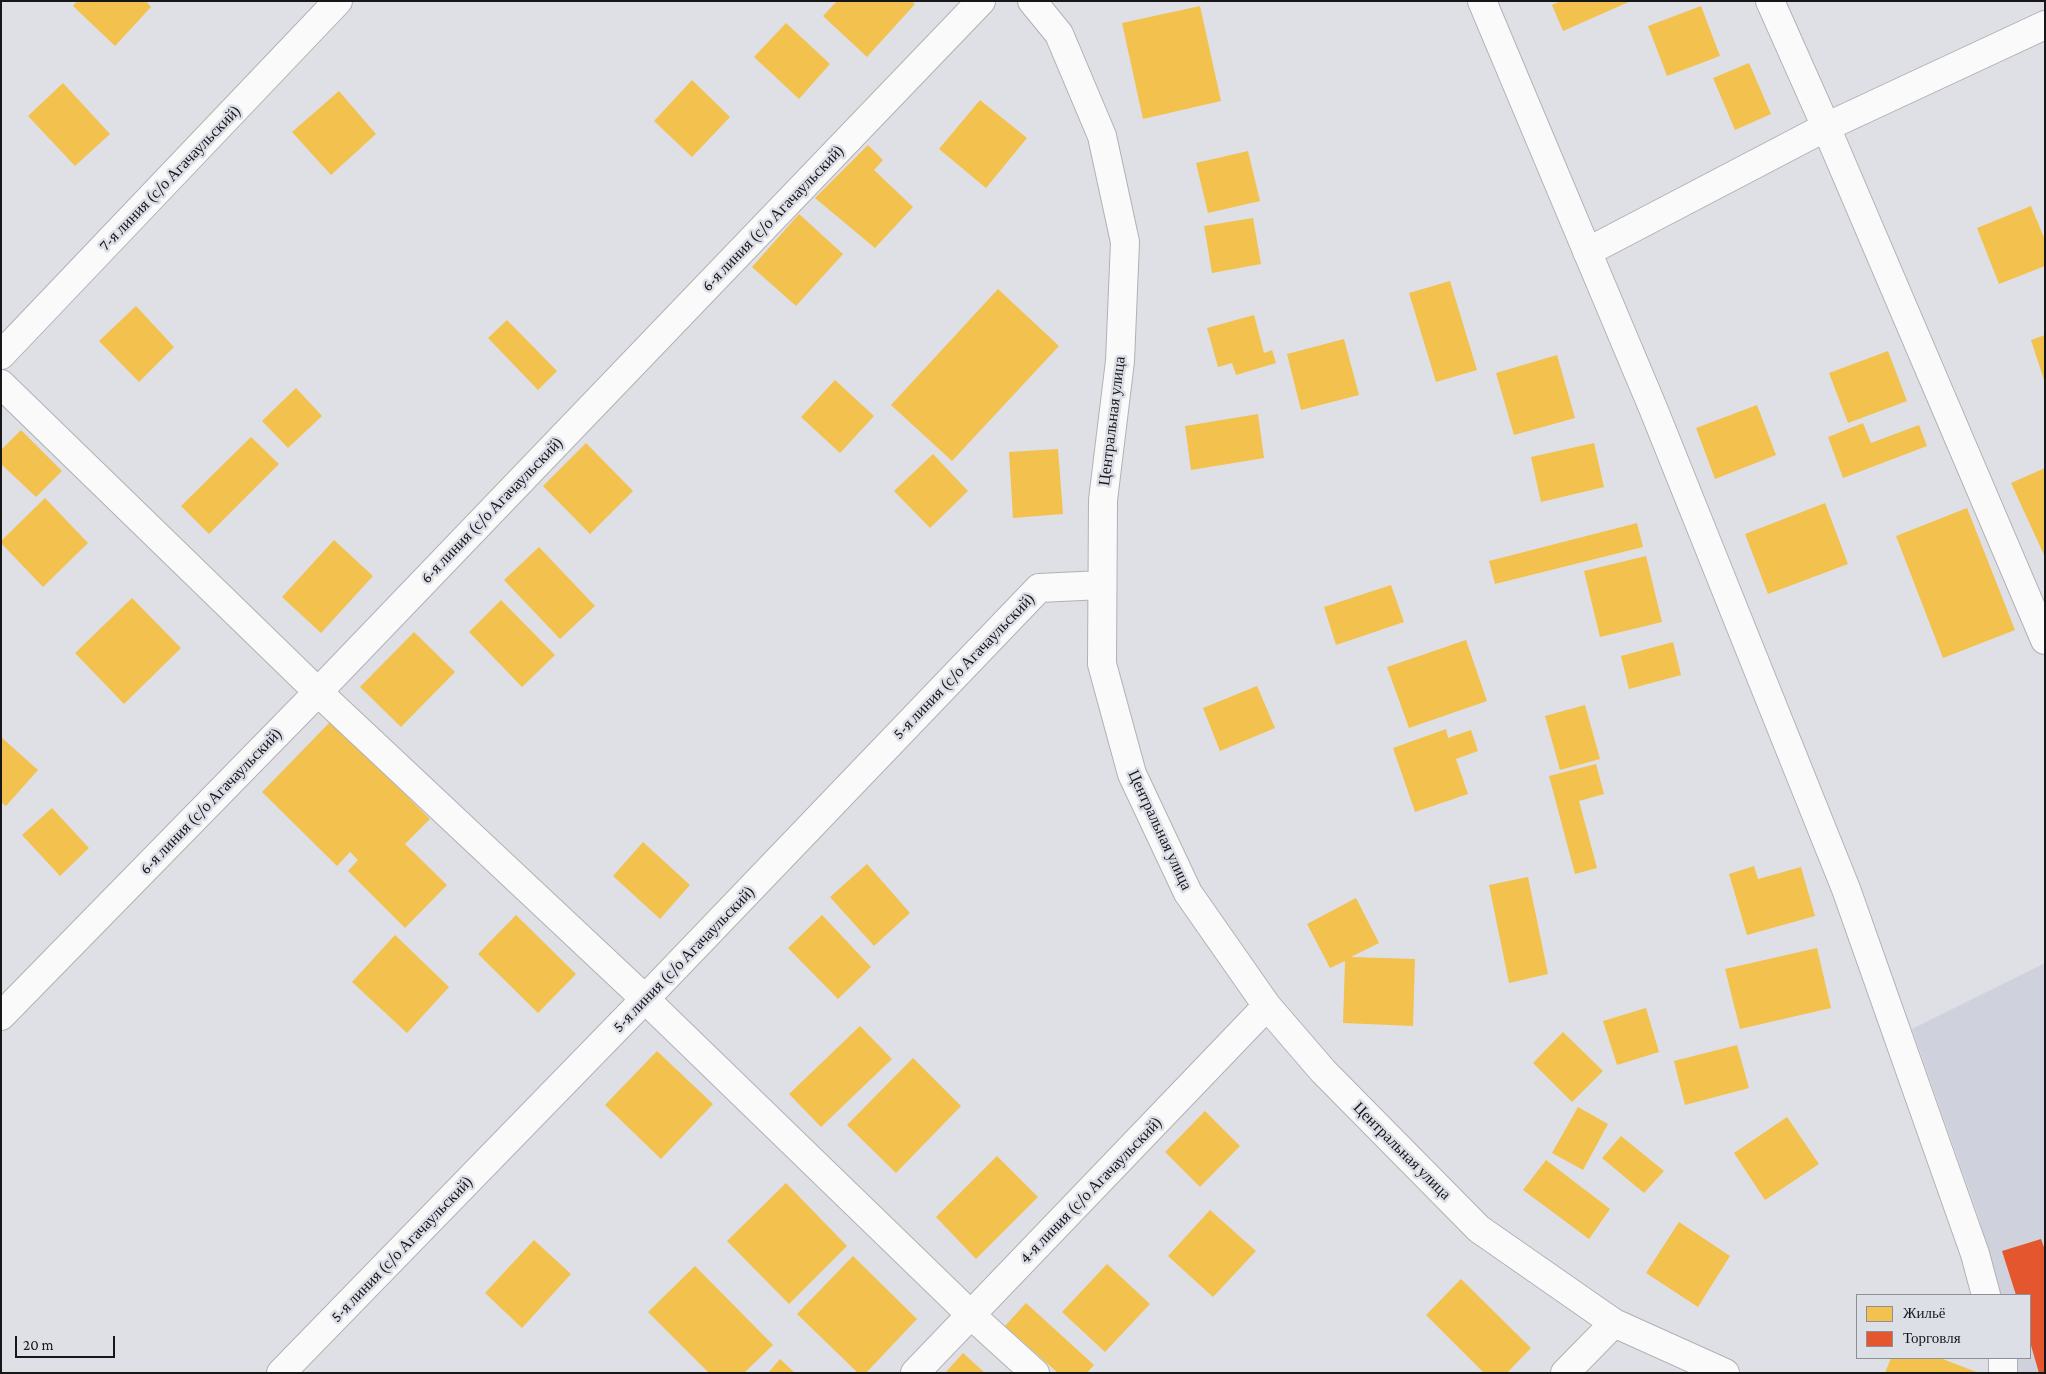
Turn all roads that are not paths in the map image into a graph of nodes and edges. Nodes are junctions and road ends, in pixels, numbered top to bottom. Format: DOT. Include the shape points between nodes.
graph roads {
  1 [pos="338,1"];
  2 [pos="981,1"];
  3 [pos="1032,1"];
  4 [pos="1482,1"];
  5 [pos="1770,1"];
  6 [pos="2045,25"];
  7 [pos="1826,127"];
  8 [pos="1587,252"];
  9 [pos="1,355"];
  10 [pos="1,384"];
  11 [pos="1102,585"];
  12 [pos="2045,640"];
  13 [pos="318,692"];
  14 [pos="645,999"];
  15 [pos="1266,1006"];
  16 [pos="1,1016"];
  17 [pos="1986,1294"];
  18 [pos="971,1315"];
  19 [pos="1614,1323"];
  20 [pos="2003,1359"];
  21 [pos="281,1373"];
  22 [pos="915,1373"];
  23 [pos="1035,1373"];
  24 [pos="1565,1373"];
  25 [pos="1725,1373"];
  26 [pos="2003,1373"];
  1 -- 9 [label="street, 7-я линия (с/о Агачаульский)"];
  2 -- 13 [label="street, 6-я линия (с/о Агачаульский)"];
  3 -- 11 [label="street, Центральная улица" via="1059,34 1102,136 1125,242 1120,361 1103,500"];
  4 -- 8 [label="street"];
  5 -- 7 [label="street"];
  6 -- 7 [label="street"];
  7 -- 8 [label="street"];
  7 -- 12 [label="street"];
  8 -- 17 [label="street" via="1654,408 1846,889 1975,1254"];
  10 -- 13 [label="street"];
  11 -- 14 [label="street, 5-я линия (с/о Агачаульский)" via="1039,588"];
  11 -- 15 [label="street, Центральная улица" via="1102,664 1132,774 1188,893"];
  13 -- 14 [label="street"];
  13 -- 16 [label="street, 6-я линия (с/о Агачаульский)"];
  14 -- 18 [label="street"];
  14 -- 21 [label="street, 5-я линия (с/о Агачаульский)"];
  15 -- 18 [label="street, 4-я линия (с/о Агачаульский)"];
  15 -- 19 [label="street, Центральная улица" via="1323,1071 1479,1229"];
  18 -- 22 [label="street, 4-я линия (с/о Агачаульский)"];
  18 -- 23 [label="street"];
  19 -- 24 [label="street"];
  19 -- 25 [label="street, Центральная улица"];
  20 -- 26 [label="street"];
}
